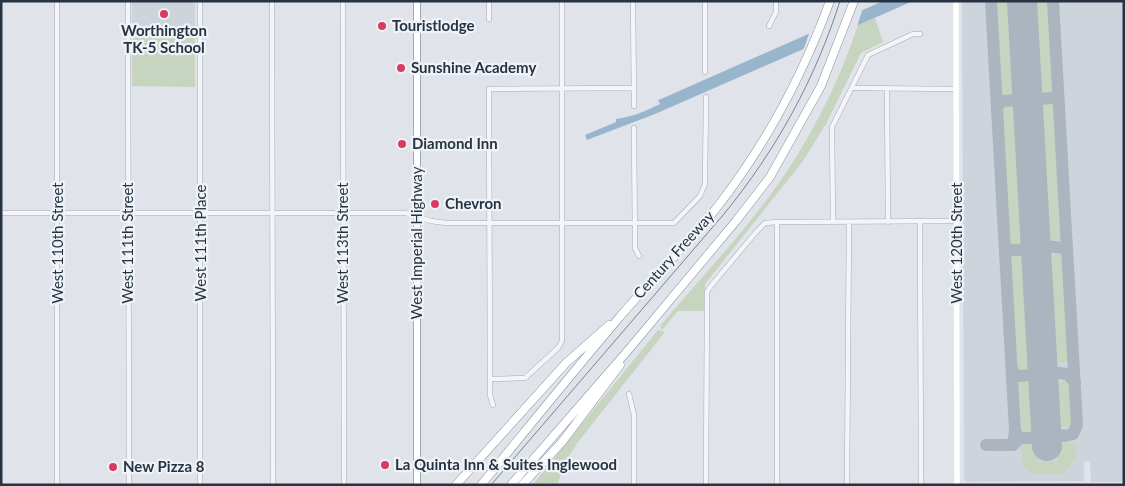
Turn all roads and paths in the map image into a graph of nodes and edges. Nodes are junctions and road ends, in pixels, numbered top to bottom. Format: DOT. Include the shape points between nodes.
graph roads {
  1 [pos="57,1"];
  2 [pos="128,1"];
  3 [pos="200,1"];
  4 [pos="272,1"];
  5 [pos="343,1"];
  6 [pos="417,1"];
  7 [pos="489,1"];
  8 [pos="562,1"];
  9 [pos="634,1"];
  10 [pos="705,1"];
  11 [pos="776,1"];
  12 [pos="830,1"];
  13 [pos="854,1"];
  14 [pos="956,1"];
  15 [pos="489,19"];
  16 [pos="769,26"];
  17 [pos="920,34"];
  18 [pos="705,72"];
  19 [pos="634,88"];
  20 [pos="853,88"];
  21 [pos="887,88"];
  22 [pos="562,89"];
  23 [pos="956,89"];
  24 [pos="706,97"];
  25 [pos="634,106"];
  26 [pos="634,128"];
  27 [pos="201,212"];
  28 [pos="272,212"];
  29 [pos="1,213"];
  30 [pos="58,213"];
  31 [pos="128,213"];
  32 [pos="343,213"];
  33 [pos="417,217"];
  34 [pos="958,221"];
  35 [pos="634,222"];
  36 [pos="777,222"];
  37 [pos="833,222"];
  38 [pos="849,222"];
  39 [pos="888,222"];
  40 [pos="920,222"];
  41 [pos="489,223"];
  42 [pos="562,223"];
  43 [pos="639,256"];
  44 [pos="618,318"];
  45 [pos="630,348"];
  46 [pos="490,379"];
  47 [pos="629,394"];
  48 [pos="493,405"];
  49 [pos="490,448"];
  50 [pos="57,485"];
  51 [pos="129,485"];
  52 [pos="200,485"];
  53 [pos="273,485"];
  54 [pos="344,485"];
  55 [pos="417,485"];
  56 [pos="456,485"];
  57 [pos="461,485"];
  58 [pos="481,485"];
  59 [pos="511,485"];
  60 [pos="522,485"];
  61 [pos="634,485"];
  62 [pos="706,485"];
  63 [pos="777,485"];
  64 [pos="847,485"];
  65 [pos="921,485"];
  66 [pos="957,485"];
  1 -- 30 [label="street, West 110th Street"];
  2 -- 31 [label="street, West 111th Street"];
  3 -- 27 [label="street, West 111th Place"];
  4 -- 28 [label="street"];
  5 -- 32 [label="street, West 113th Street"];
  6 -- 33 [label="main road, West Imperial Highway"];
  7 -- 15 [label="street"];
  8 -- 22 [label="street"];
  9 -- 19 [label="street"];
  10 -- 18 [label="street"];
  11 -- 16 [label="street" via="776,12"];
  12 -- 44 [label="highway, Century Freeway" via="812,48 770,130 745,169 717,207"];
  13 -- 45 [label="highway, Century Freeway" via="817,94 770,177"];
  14 -- 23 [label="main road, West 120th Street"];
  17 -- 20 [label="street" via="870,53"];
  19 -- 22 [label="street"];
  19 -- 25 [label="street"];
  20 -- 21 [label="street"];
  20 -- 37 [label="street" via="832,127"];
  21 -- 23 [label="street"];
  21 -- 39 [label="street"];
  22 -- 41 [label="street" via="489,90"];
  22 -- 42 [label="street"];
  23 -- 34 [label="main road, West 120th Street"];
  24 -- 35 [label="street" via="705,184 700,196 674,223"];
  26 -- 35 [label="street"];
  27 -- 28 [label="street"];
  27 -- 31 [label="street"];
  27 -- 52 [label="street, West 111th Place"];
  28 -- 32 [label="street"];
  28 -- 53 [label="street"];
  29 -- 30 [label="street"];
  30 -- 31 [label="street"];
  30 -- 50 [label="street, West 110th Street"];
  31 -- 51 [label="street, West 111th Street"];
  32 -- 33 [label="street" via="406,213"];
  32 -- 54 [label="street, West 113th Street"];
  33 -- 41 [label="street" via="446,223"];
  33 -- 55 [label="main road, West Imperial Highway"];
  34 -- 40 [label="street"];
  34 -- 66 [label="main road, West 120th Street"];
  35 -- 42 [label="street"];
  35 -- 43 [label="street" via="635,248"];
  36 -- 37 [label="street"];
  36 -- 62 [label="street" via="765,223 756,231 707,292"];
  36 -- 63 [label="street"];
  37 -- 38 [label="street"];
  38 -- 39 [label="street"];
  38 -- 64 [label="street"];
  39 -- 40 [label="street"];
  40 -- 65 [label="street"];
  41 -- 42 [label="street"];
  41 -- 46 [label="street"];
  42 -- 46 [label="street" via="562,338 558,348 529,376"];
  44 -- 49 [label="highway" via="566,364"];
  44 -- 58 [label="highway, Century Freeway"];
  45 -- 59 [label="highway, Century Freeway"];
  45 -- 60 [label="highway" via="614,375 562,442"];
  46 -- 48 [label="street"];
  47 -- 61 [label="street" via="634,415"];
  49 -- 56 [label="highway"];
  49 -- 57 [label="highway"];
}
